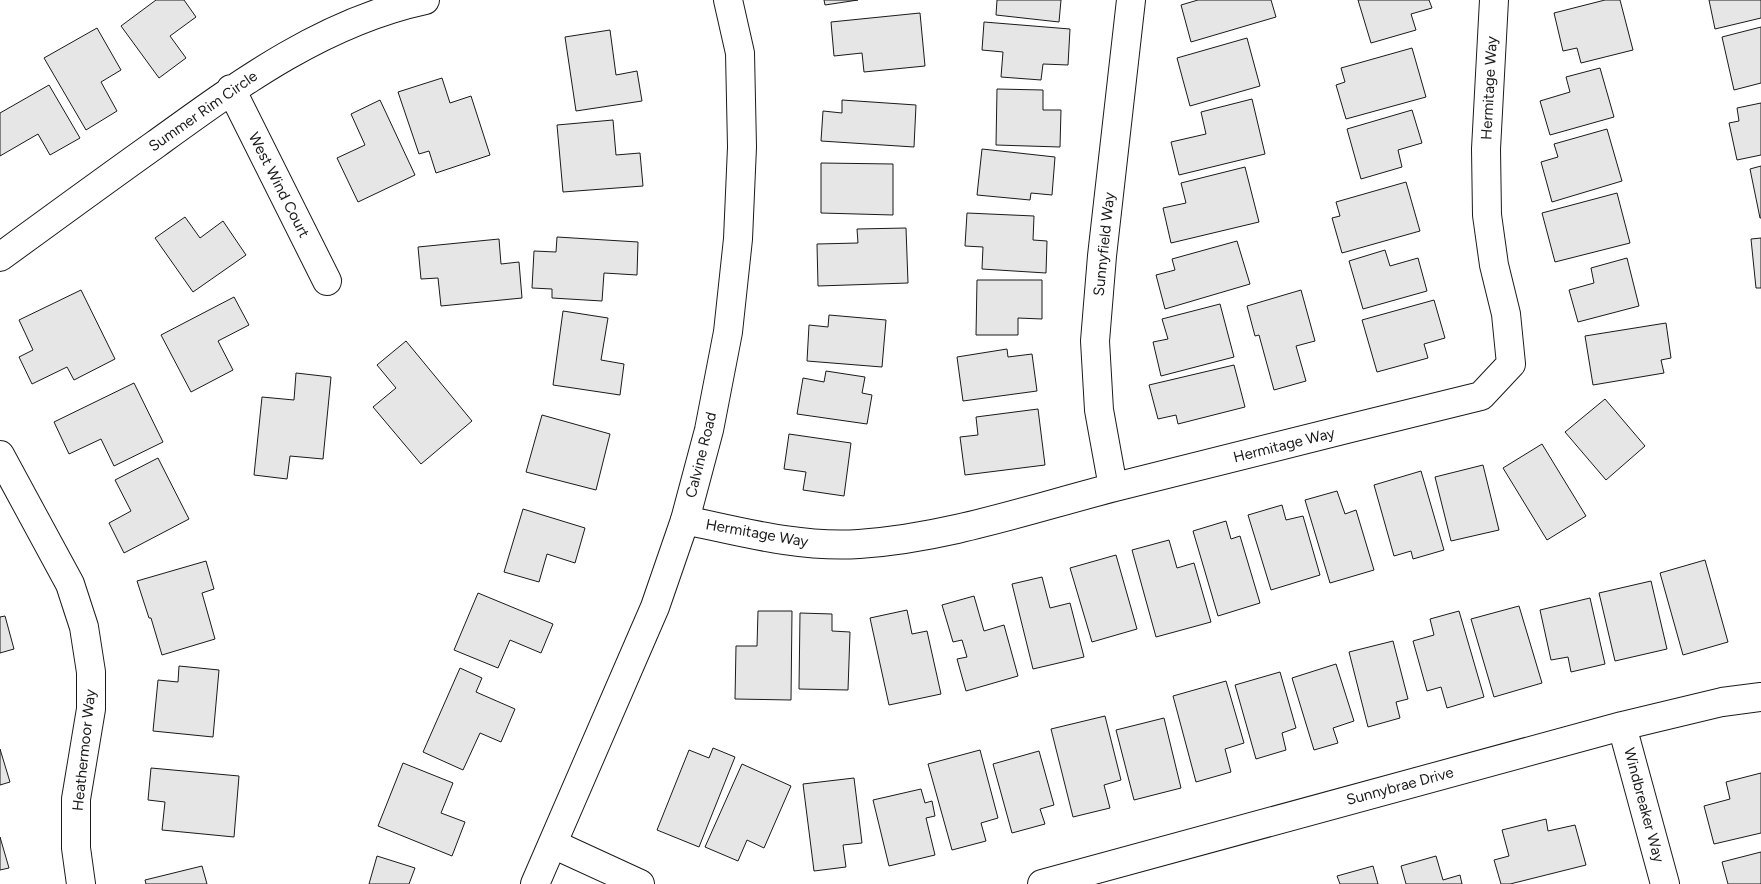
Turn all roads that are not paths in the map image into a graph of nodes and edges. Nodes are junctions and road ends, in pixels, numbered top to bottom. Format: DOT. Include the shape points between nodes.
graph roads {
  1 [pos="425,0"];
  2 [pos="728,0"];
  3 [pos="1131,0"];
  4 [pos="1494,0"];
  5 [pos="231,89"];
  6 [pos="0,257"];
  7 [pos="326,281"];
  8 [pos="0,455"];
  9 [pos="1113,487"];
  10 [pos="685,520"];
  11 [pos="1761,697"];
  12 [pos="1622,726"];
  13 [pos="552,844"];
  14 [pos="1104,876"];
  15 [pos="81,884"];
  16 [pos="535,884"];
  17 [pos="640,884"];
  18 [pos="1042,884"];
  19 [pos="1665,884"];
  1 -- 5 [label="street, Summer Rim Circle" via="344,26 288,54"];
  2 -- 10 [label="street, Calvine Road" via="740,54 742,147 738,239 728,332 709,430"];
  3 -- 9 [label="street, Sunnyfield Way" via="1095,341 1099,410"];
  4 -- 9 [label="street, Hermitage Way" via="1486,149 1487,215 1494,265 1506,314 1511,364 1481,396"];
  5 -- 6 [label="street, Summer Rim Circle"];
  5 -- 7 [label="street, West Wind Court"];
  8 -- 15 [label="street, Heathermoor Way" via="70,584 84,627 91,672 91,700 76,799 76,848"];
  9 -- 10 [label="street, Hermitage Way" via="961,529 912,539 857,544 779,540"];
  10 -- 13 [label="street, Calvine Road" via="655,607"];
  11 -- 12 [label="street, Sunnybrae Drive" via="1722,702"];
  12 -- 14 [label="street, Sunnybrae Drive"];
  12 -- 19 [label="street, Windbreaker Way"];
  13 -- 16 [label="street, Calvine Road"];
  13 -- 17 [label="street"];
  14 -- 18 [label="street, Sunnybrae Drive"];
}
